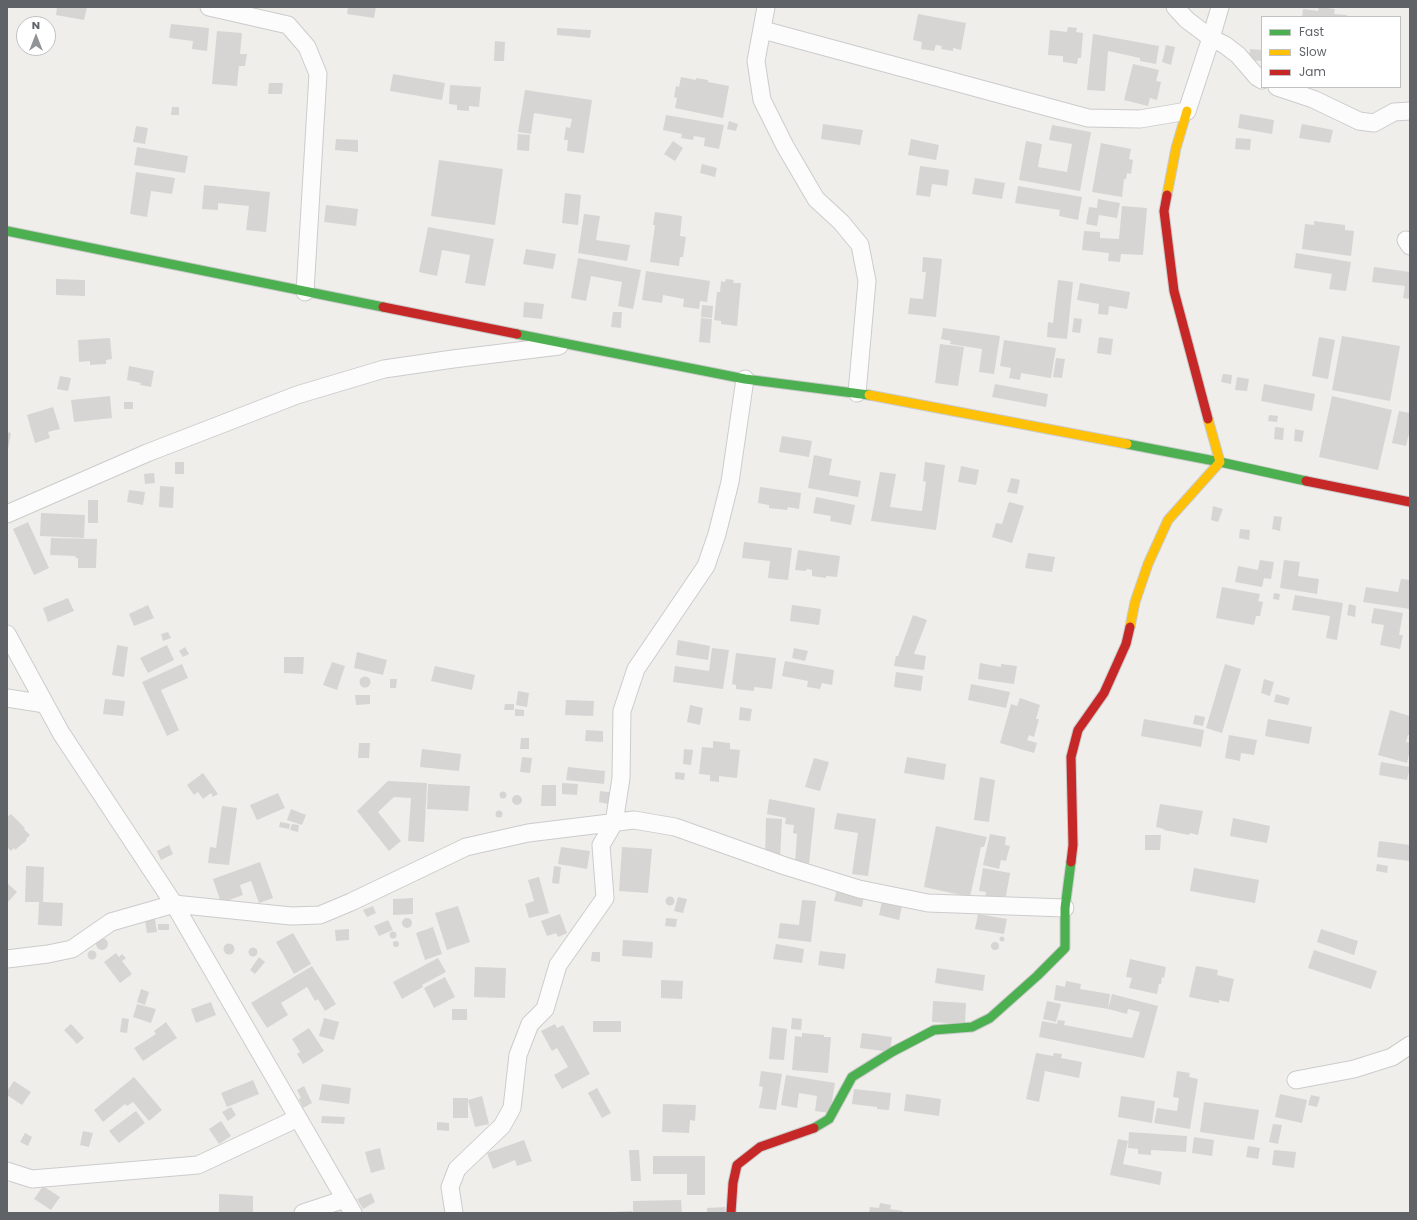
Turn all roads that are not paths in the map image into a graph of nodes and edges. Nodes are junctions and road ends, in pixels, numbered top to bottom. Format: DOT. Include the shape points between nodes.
graph roads {
  1 [pos="208,7"];
  2 [pos="766,7"];
  3 [pos="1175,7"];
  4 [pos="1220,7"];
  5 [pos="763,30"];
  6 [pos="1211,38"];
  7 [pos="1261,79"];
  8 [pos="1280,88"];
  9 [pos="1187,111"];
  10 [pos="1410,111"];
  11 [pos="7,231"];
  12 [pos="305,292"];
  13 [pos="571,345"];
  14 [pos="746,379"];
  15 [pos="857,393"];
  16 [pos="1220,462"];
  17 [pos="1410,502"];
  18 [pos="7,514"];
  19 [pos="7,634"];
  20 [pos="7,698"];
  21 [pos="45,704"];
  22 [pos="614,823"];
  23 [pos="174,904"];
  24 [pos="1065,908"];
  25 [pos="7,959"];
  26 [pos="1410,1045"];
  27 [pos="1296,1080"];
  28 [pos="298,1118"];
  29 [pos="7,1171"];
  30 [pos="349,1206"];
  31 [pos="303,1213"];
  32 [pos="454,1213"];
  33 [pos="731,1213"];
  1 -- 12 [label="street" via="288,25 306,47 318,74"];
  2 -- 5 [label="street"];
  3 -- 6 [label="street" via="1187,20"];
  4 -- 6 [label="street"];
  5 -- 9 [label="street" via="1088,118 1140,119"];
  5 -- 15 [label="street" via="756,62 762,100 816,199 841,222 860,245 867,281"];
  6 -- 7 [label="street" via="1238,55"];
  6 -- 9 [label="street"];
  8 -- 10 [label="street" via="1313,99 1359,121 1374,123 1394,112"];
  9 -- 16 [label="street" via="1176,148 1164,211 1174,291"];
  11 -- 12 [label="street"];
  12 -- 13 [label="street"];
  13 -- 14 [label="street"];
  13 -- 18 [label="street" via="384,369 297,395 147,453"];
  14 -- 15 [label="street"];
  14 -- 22 [label="street" via="730,482 706,566 636,669 622,711 621,778"];
  15 -- 16 [label="street"];
  16 -- 17 [label="street"];
  16 -- 24 [label="street" via="1168,520 1148,564 1135,602 1126,644 1104,693 1078,730 1071,757 1073,845"];
  19 -- 21 [label="street"];
  20 -- 21 [label="street"];
  21 -- 23 [label="street" via="60,733"];
  22 -- 23 [label="street" via="528,833 466,847 320,915 291,916"];
  22 -- 24 [label="street" via="634,820 675,827 852,887 928,903"];
  22 -- 32 [label="street" via="601,845 605,898 558,965 545,1009 530,1024 518,1055 512,1108 502,1126 457,1169 450,1187"];
  23 -- 25 [label="street" via="111,922 72,949"];
  23 -- 28 [label="street"];
  24 -- 33 [label="street" via="1065,948 990,1018 972,1027 934,1030 892,1052 852,1077 829,1119 812,1129 760,1147 737,1165 732,1183"];
  26 -- 27 [label="street" via="1392,1057 1354,1069"];
  28 -- 29 [label="street" via="198,1165 32,1179"];
  28 -- 30 [label="street"];
  30 -- 31 [label="street"];
}
